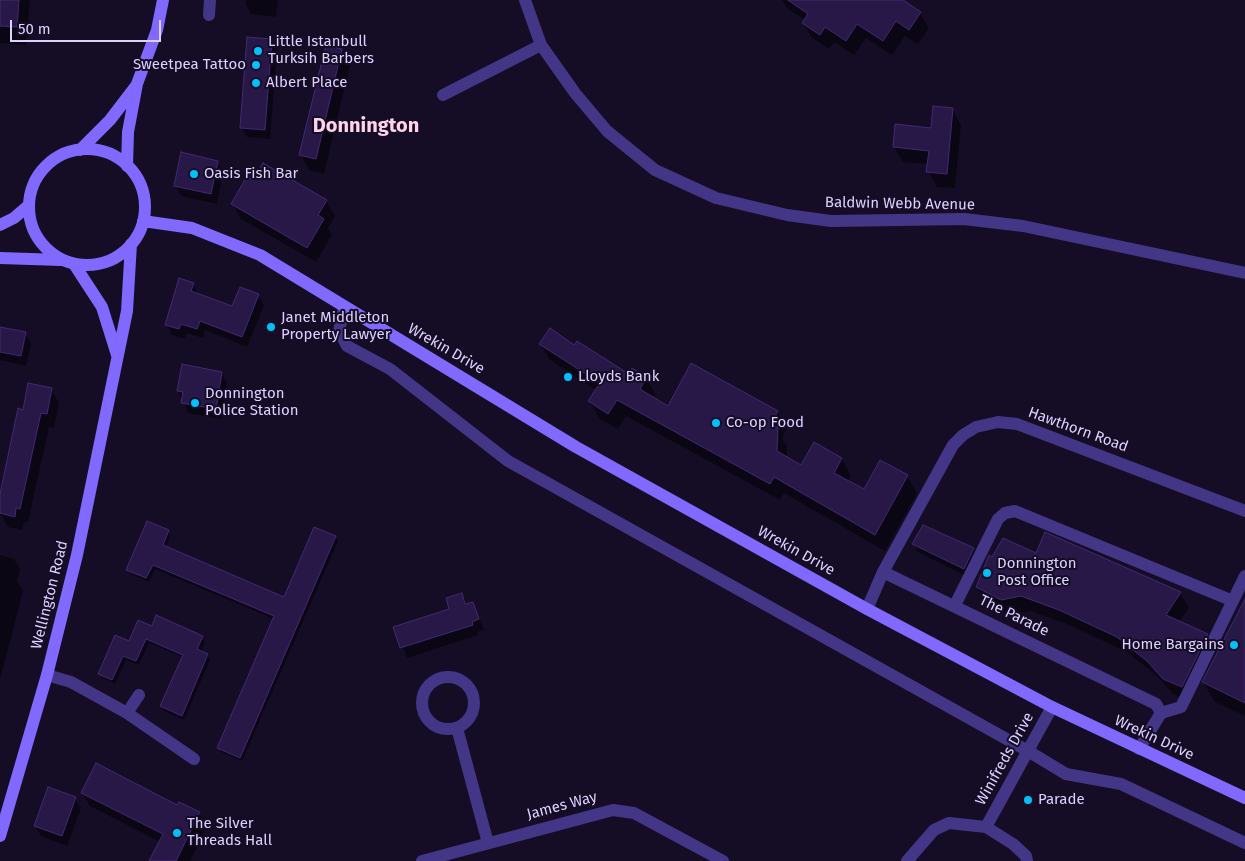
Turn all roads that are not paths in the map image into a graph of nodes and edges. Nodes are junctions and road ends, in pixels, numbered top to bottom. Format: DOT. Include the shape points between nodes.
graph roads {
  1 [pos="163,0"];
  2 [pos="210,0"];
  3 [pos="525,0"];
  4 [pos="209,15"];
  5 [pos="541,45"];
  6 [pos="137,84"];
  7 [pos="442,95"];
  8 [pos="80,150"];
  9 [pos="127,166"];
  10 [pos="28,205"];
  11 [pos="143,221"];
  12 [pos="0,225"];
  13 [pos="132,244"];
  14 [pos="0,258"];
  15 [pos="61,260"];
  16 [pos="74,264"];
  17 [pos="1245,273"];
  18 [pos="344,308"];
  19 [pos="118,357"];
  20 [pos="1245,511"];
  21 [pos="883,572"];
  22 [pos="1245,576"];
  23 [pos="1233,601"];
  24 [pos="955,605"];
  25 [pos="866,610"];
  26 [pos="47,675"];
  27 [pos="139,696"];
  28 [pos="1052,707"];
  29 [pos="127,713"];
  30 [pos="1161,714"];
  31 [pos="457,728"];
  32 [pos="1139,749"];
  33 [pos="1028,750"];
  34 [pos="194,759"];
  35 [pos="1245,798"];
  36 [pos="986,827"];
  37 [pos="0,836"];
  38 [pos="488,843"];
  39 [pos="1245,843"];
  40 [pos="422,861"];
  41 [pos="723,861"];
  42 [pos="907,861"];
  43 [pos="1027,861"];
  1 -- 6 [label="street" via="157,30"];
  2 -- 4 [label="street"];
  3 -- 5 [label="street, Baldwin Webb Avenue"];
  5 -- 7 [label="street"];
  5 -- 17 [label="street, Baldwin Webb Avenue" via="607,131 655,170 716,198 831,220 964,219 1023,226"];
  6 -- 8 [label="street" via="110,120"];
  6 -- 9 [label="street" via="128,132"];
  8 -- 9 [label="street" via="106,152"];
  8 -- 10 [label="street" via="61,155 48,163 32,187"];
  9 -- 11 [label="street" via="142,191"];
  10 -- 12 [label="street"];
  10 -- 15 [label="street" via="37,237"];
  11 -- 13 [label="street"];
  11 -- 18 [label="street, Wrekin Drive" via="192,228 260,255"];
  13 -- 16 [label="street" via="112,260"];
  13 -- 19 [label="street, Wellington Road" via="127,311"];
  14 -- 15 [label="street"];
  15 -- 16 [label="street"];
  16 -- 19 [label="street, Wellington Road" via="102,307"];
  18 -- 25 [label="street, Wrekin Drive" via="576,447"];
  18 -- 33 [label="street" via="339,331 347,346 390,369 508,461"];
  19 -- 26 [label="street, Wellington Road" via="77,555"];
  20 -- 21 [label="street, Hawthorn Road" via="1017,424 998,422 976,428 953,445"];
  21 -- 24 [label="street, The Parade"];
  21 -- 25 [label="street"];
  22 -- 23 [label="street"];
  23 -- 24 [label="street" via="1015,511 1005,513 998,520"];
  23 -- 30 [label="street" via="1181,707"];
  24 -- 30 [label="street, The Parade" via="1156,704"];
  25 -- 28 [label="street, Wrekin Drive"];
  26 -- 29 [label="street" via="71,682"];
  26 -- 37 [label="street, Wellington Road"];
  27 -- 29 [label="street"];
  28 -- 32 [label="street, Wrekin Drive"];
  28 -- 33 [label="street, Winifreds Drive"];
  29 -- 34 [label="street"];
  30 -- 32 [label="street"];
  31 -- 31 [label="street" via="441,728 428,720 424,713 422,697 439,678 457,677 474,694 474,711"];
  31 -- 38 [label="street"];
  32 -- 35 [label="street, Wrekin Drive"];
  33 -- 36 [label="street, Winifreds Drive"];
  33 -- 39 [label="street" via="1066,774 1121,784"];
  36 -- 42 [label="street, Winifreds Drive" via="949,823 934,830"];
  36 -- 43 [label="street, Winifreds Drive" via="1013,844"];
  38 -- 40 [label="street, James Way"];
  38 -- 41 [label="street, James Way" via="613,810 634,813"];
}
